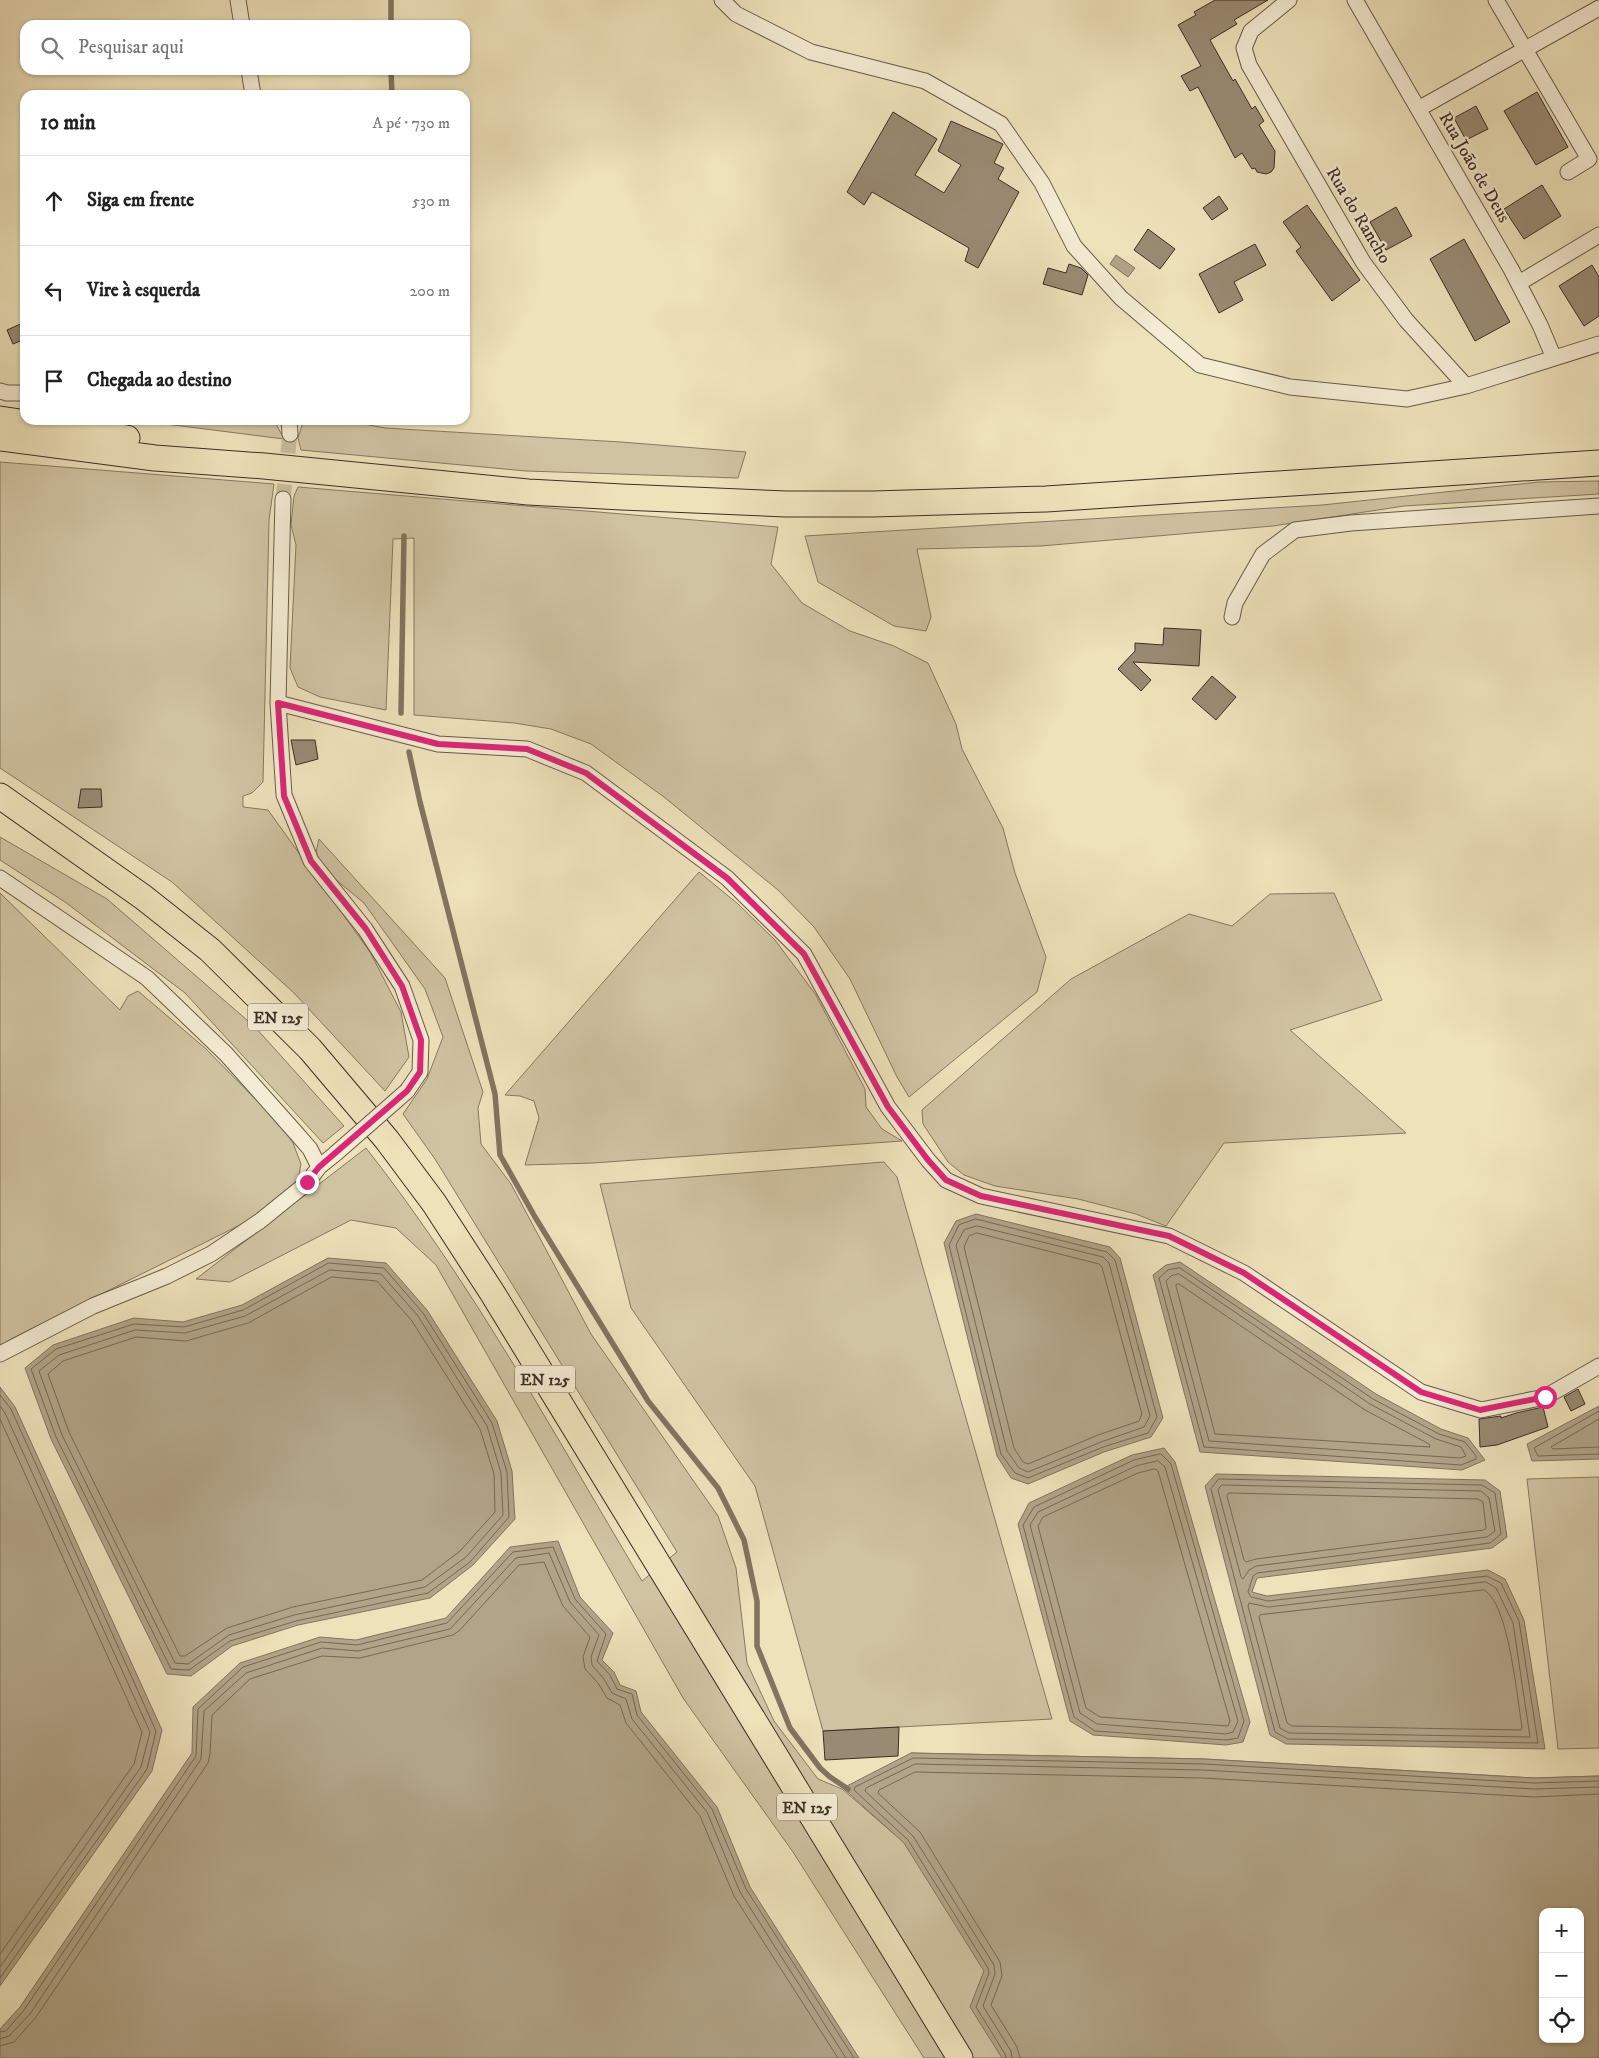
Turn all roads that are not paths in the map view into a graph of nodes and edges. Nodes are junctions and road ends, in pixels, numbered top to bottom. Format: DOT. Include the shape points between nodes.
graph roads {
  1 [pos="238,0"];
  2 [pos="722,0"];
  3 [pos="1289,0"];
  4 [pos="1355,0"];
  5 [pos="1496,0"];
  6 [pos="1599,8"];
  7 [pos="241,20"];
  8 [pos="1525,51"];
  9 [pos="250,75"];
  10 [pos="252,90"];
  11 [pos="1420,108"];
  12 [pos="1568,172"];
  13 [pos="1599,235"];
  14 [pos="1519,283"];
  15 [pos="1599,344"];
  16 [pos="1554,358"];
  17 [pos="1466,386"];
  18 [pos="0,391"];
  19 [pos="20,394"];
  20 [pos="0,419"];
  21 [pos="20,422"];
  22 [pos="44,425"];
  23 [pos="0,440"];
  24 [pos="1599,463"];
  25 [pos="264,466"];
  26 [pos="283,500"];
  27 [pos="1599,506"];
  28 [pos="1232,618"];
  29 [pos="278,703"];
  30 [pos="0,796"];
  31 [pos="0,814"];
  32 [pos="92,861"];
  33 [pos="0,878"];
  34 [pos="319,1167"];
  35 [pos="0,1354"];
  36 [pos="1599,1366"];
  37 [pos="960,2058"];
  1 -- 7 [label="street"];
  2 -- 17 [label="street" via="736,14 811,52 925,81 1002,124 1042,183 1074,246 1121,298 1200,365 1290,387 1407,399"];
  3 -- 17 [label="street, Rua do Rancho" via="1251,31 1244,48 1249,65 1363,262 1406,320"];
  4 -- 11 [label="street, Rua João de Deus"];
  5 -- 8 [label="street"];
  6 -- 8 [label="street"];
  8 -- 11 [label="street"];
  8 -- 12 [label="street" via="1589,159"];
  9 -- 10 [label="street"];
  11 -- 14 [label="street, Rua João de Deus"];
  13 -- 14 [label="street"];
  14 -- 16 [label="street, Rua João de Deus"];
  15 -- 16 [label="street"];
  16 -- 17 [label="street"];
  18 -- 19 [label="street"];
  20 -- 21 [label="main road"];
  22 -- 25 [label="main road"];
  23 -- 25 [label="main road" via="155,458"];
  24 -- 25 [label="main road" via="1046,499 873,504 546,493"];
  26 -- 29 [label="street"];
  27 -- 28 [label="street" via="1351,523 1295,530 1263,554 1235,603"];
  29 -- 34 [label="street, bridge" via="284,796 311,861 366,929 402,986 421,1040 420,1072 407,1091"];
  29 -- 36 [label="street" via="438,744 527,749 586,773 727,878 804,954 888,1107 946,1180 981,1196 1169,1236 1244,1273 1421,1392 1480,1410 1545,1397"];
  30 -- 32 [label="main road, EN 125"];
  31 -- 32 [label="main road, EN 125"];
  32 -- 37 [label="main road, EN 125" via="210,950 310,1049 388,1140 434,1202"];
  33 -- 34 [label="street" via="147,978 232,1062 310,1149"];
  34 -- 35 [label="street" via="307,1182 260,1221 211,1254 93,1306"];
}
